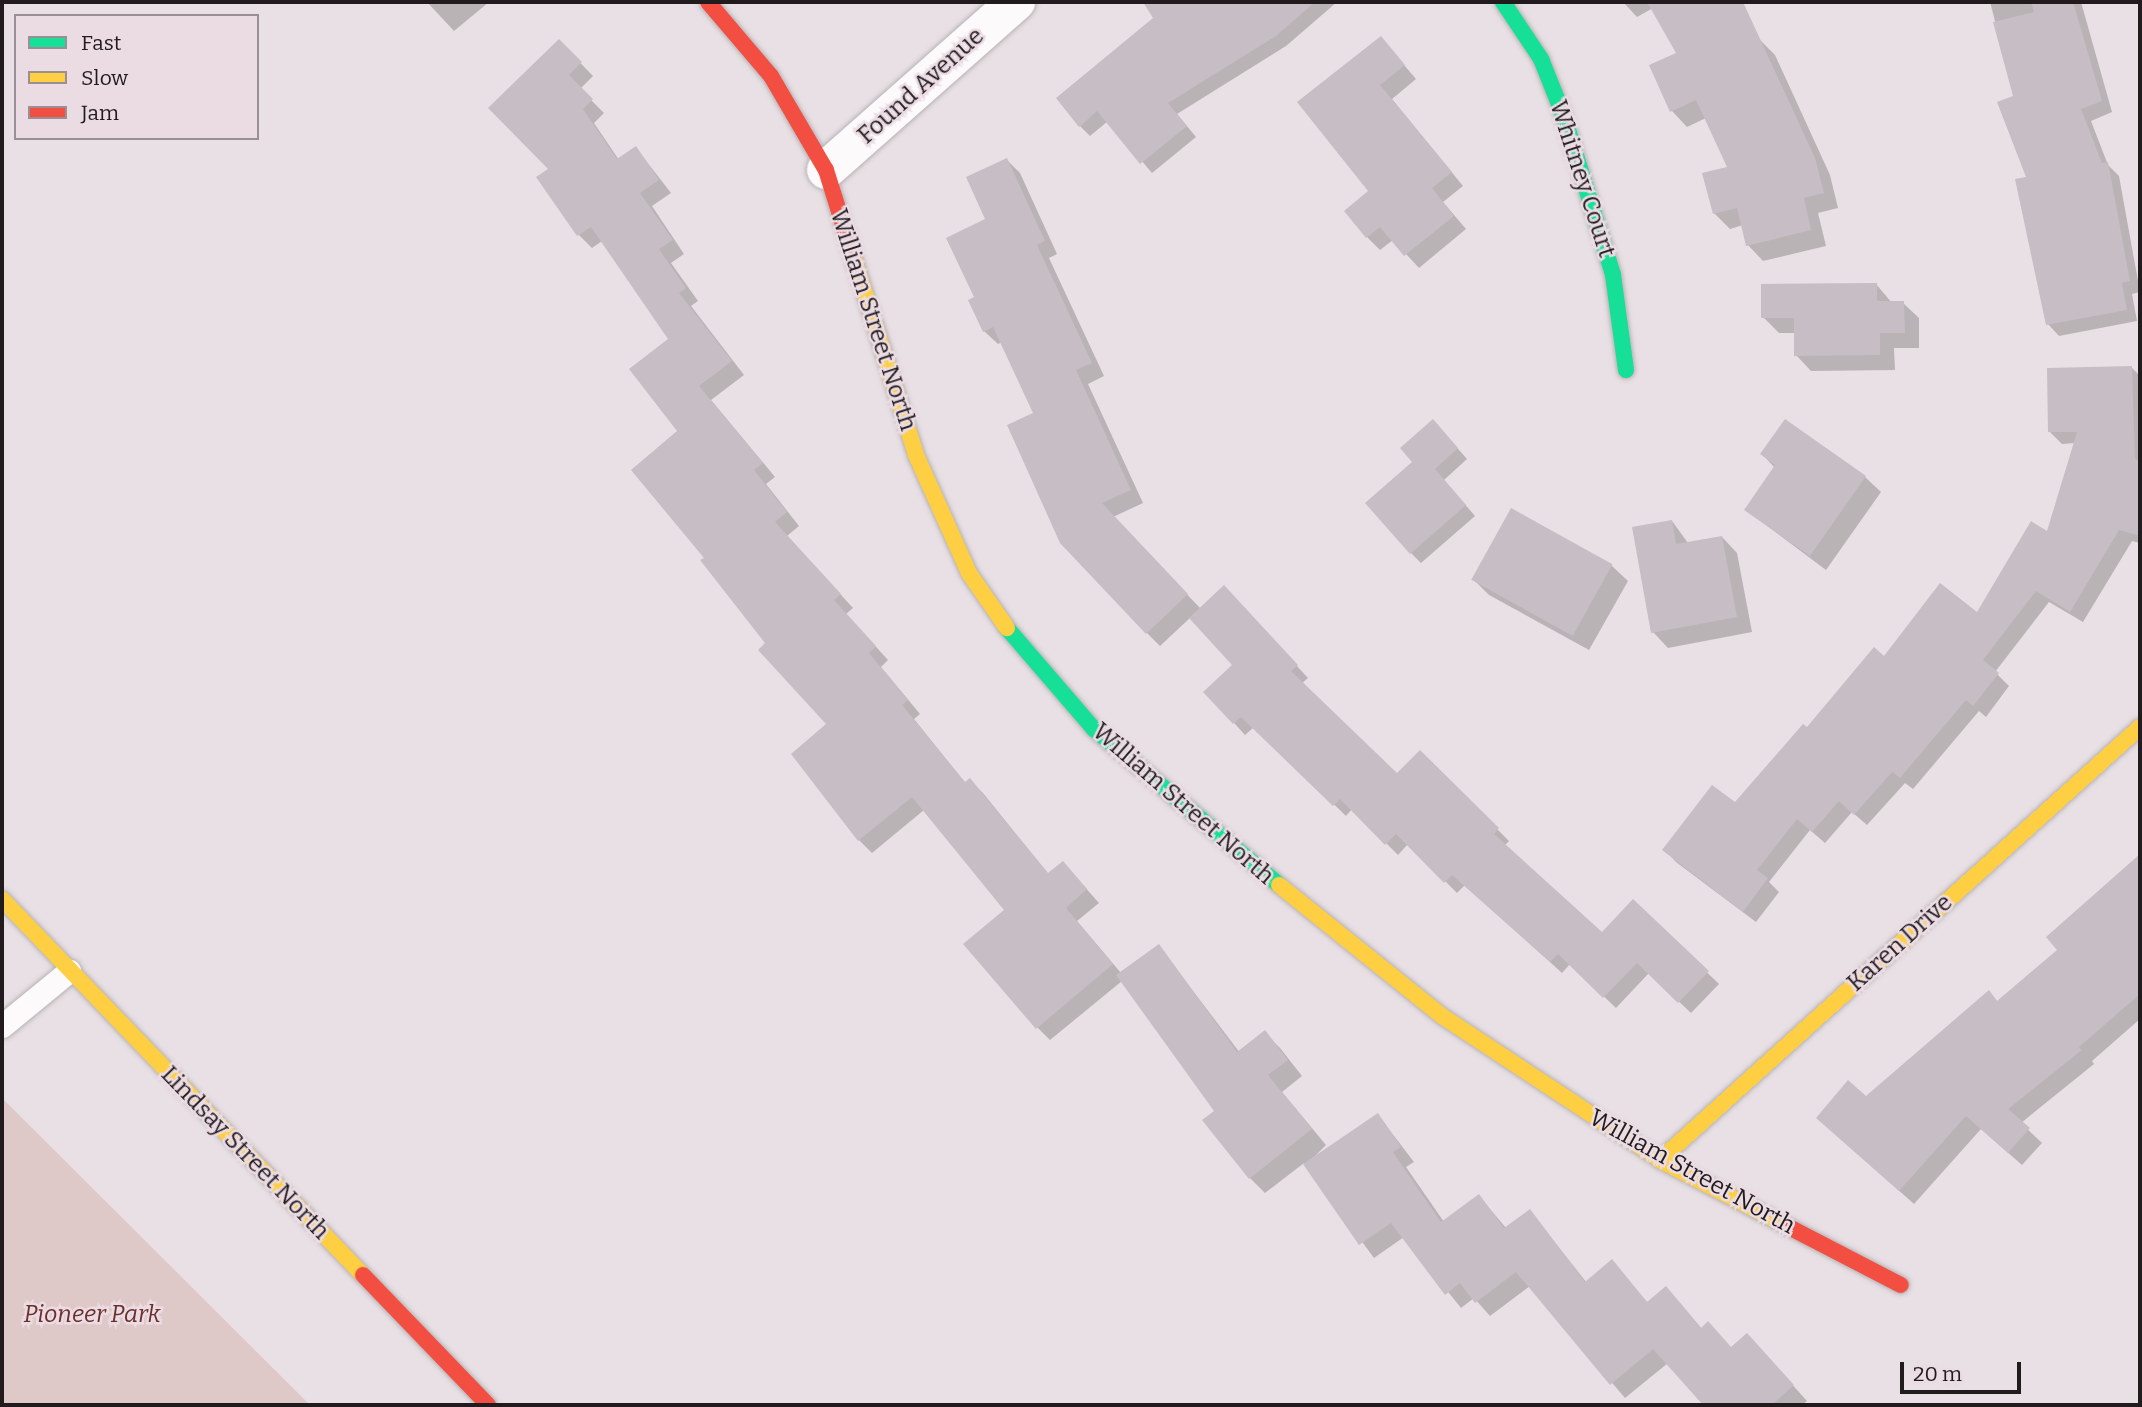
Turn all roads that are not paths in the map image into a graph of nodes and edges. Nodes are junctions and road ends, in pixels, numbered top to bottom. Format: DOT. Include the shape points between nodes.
graph roads {
  1 [pos="708,2"];
  2 [pos="1016,2"];
  3 [pos="1503,2"];
  4 [pos="826,170"];
  5 [pos="1626,370"];
  6 [pos="2140,727"];
  7 [pos="2,899"];
  8 [pos="69,971"];
  9 [pos="2,1026"];
  10 [pos="1660,1160"];
  11 [pos="1901,1286"];
  12 [pos="488,1405"];
  1 -- 4 [label="street, William Street North" via="771,76"];
  2 -- 4 [label="street, Found Avenue"];
  3 -- 5 [label="street, Whitney Court" via="1541,59 1563,114 1613,275"];
  4 -- 10 [label="street, William Street North" via="935,503 969,573 1007,628 1094,729 1167,795 1370,961 1441,1016"];
  6 -- 10 [label="street, Karen Drive"];
  7 -- 8 [label="street, Lindsay Street North"];
  8 -- 9 [label="lane"];
  8 -- 12 [label="street, Lindsay Street North"];
  10 -- 11 [label="street, William Street North"];
}
